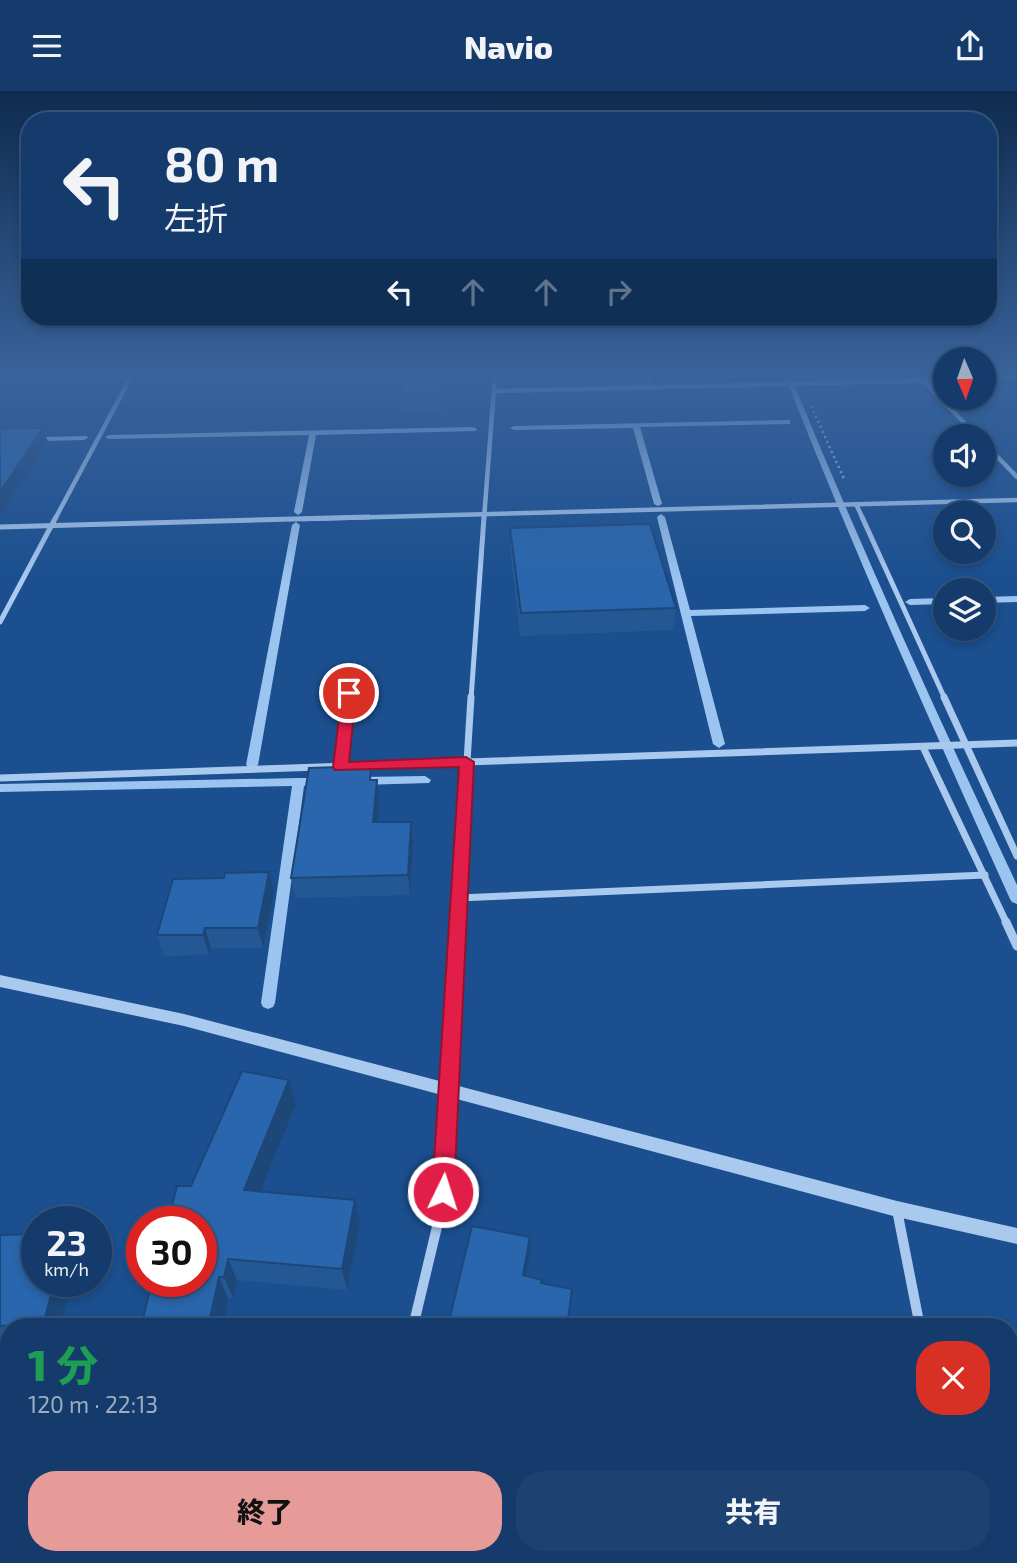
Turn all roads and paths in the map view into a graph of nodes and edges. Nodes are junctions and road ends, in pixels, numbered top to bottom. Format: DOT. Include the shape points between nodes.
graph roads {
  1 [pos="95,444"];
  2 [pos="490,444"];
  3 [pos="826,444"];
  4 [pos="996,456"];
  5 [pos="1017,478"];
  6 [pos="1017,500"];
  7 [pos="853,504"];
  8 [pos="484,514"];
  9 [pos="51,526"];
  10 [pos="0,527"];
  11 [pos="0,622"];
  12 [pos="349,693"];
  13 [pos="1017,743"];
  14 [pos="964,745"];
  15 [pos="923,747"];
  16 [pos="466,762"];
  17 [pos="341,767"];
  18 [pos="0,778"];
  19 [pos="1017,856"];
  20 [pos="985,875"];
  21 [pos="459,898"];
  22 [pos="1017,946"];
  23 [pos="0,981"];
  24 [pos="450,1091"];
  25 [pos="897,1209"];
  26 [pos="1017,1236"];
  27 [pos="415,1318"];
  28 [pos="918,1318"];
  1 -- 9 [label="street"];
  2 -- 8 [label="street"];
  3 -- 7 [label="path"];
  4 -- 5 [label="street"];
  6 -- 7 [label="street"];
  7 -- 8 [label="street"];
  7 -- 14 [label="street"];
  8 -- 9 [label="street"];
  8 -- 16 [label="street"];
  9 -- 10 [label="street"];
  9 -- 11 [label="street"];
  12 -- 17 [label="lane"];
  13 -- 14 [label="street"];
  14 -- 15 [label="street"];
  14 -- 19 [label="street"];
  15 -- 16 [label="street"];
  15 -- 20 [label="street"];
  16 -- 17 [label="street"];
  16 -- 21 [label="street"];
  17 -- 18 [label="street"];
  20 -- 21 [label="street"];
  20 -- 22 [label="street"];
  21 -- 24 [label="street"];
  23 -- 24 [label="street" via="94,998"];
  24 -- 25 [label="street"];
  24 -- 27 [label="street" via="441,1217"];
  25 -- 26 [label="street"];
  25 -- 28 [label="street"];
}
